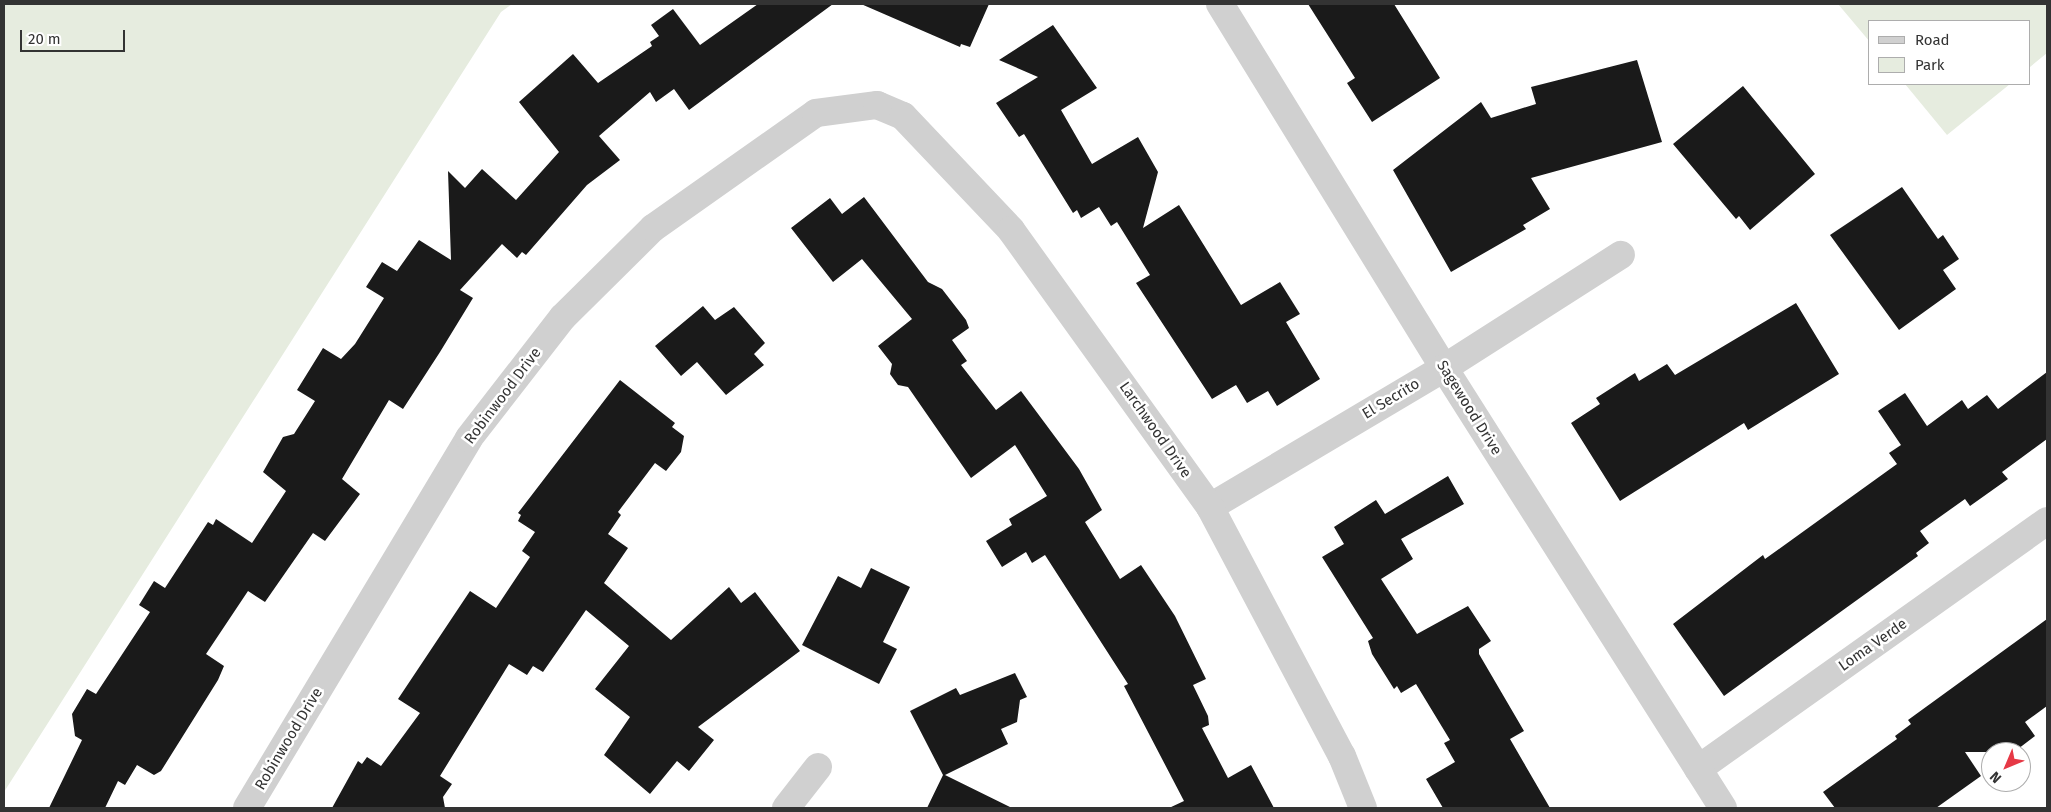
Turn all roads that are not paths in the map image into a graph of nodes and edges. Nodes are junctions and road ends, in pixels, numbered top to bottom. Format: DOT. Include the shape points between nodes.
graph roads {
  1 [pos="1220,4"];
  2 [pos="876,105"];
  3 [pos="1621,254"];
  4 [pos="1444,368"];
  5 [pos="1210,507"];
  6 [pos="2047,521"];
  7 [pos="818,767"];
  8 [pos="1698,769"];
  9 [pos="247,808"];
  10 [pos="786,808"];
  11 [pos="1363,808"];
  12 [pos="1723,808"];
  1 -- 4 [label="street, Sagewood Drive"];
  2 -- 5 [label="street, Larchwood Drive" via="903,116 1011,230"];
  2 -- 9 [label="street, Robinwood Drive" via="816,113 653,228 564,317 469,438"];
  3 -- 4 [label="street, El Secrito"];
  4 -- 5 [label="street, El Secrito"];
  4 -- 8 [label="street, Sagewood Drive"];
  5 -- 11 [label="street, Larchwood Drive" via="1342,756"];
  6 -- 8 [label="street, Loma Verde"];
  7 -- 10 [label="street"];
  8 -- 12 [label="street, Sagewood Drive"];
}
